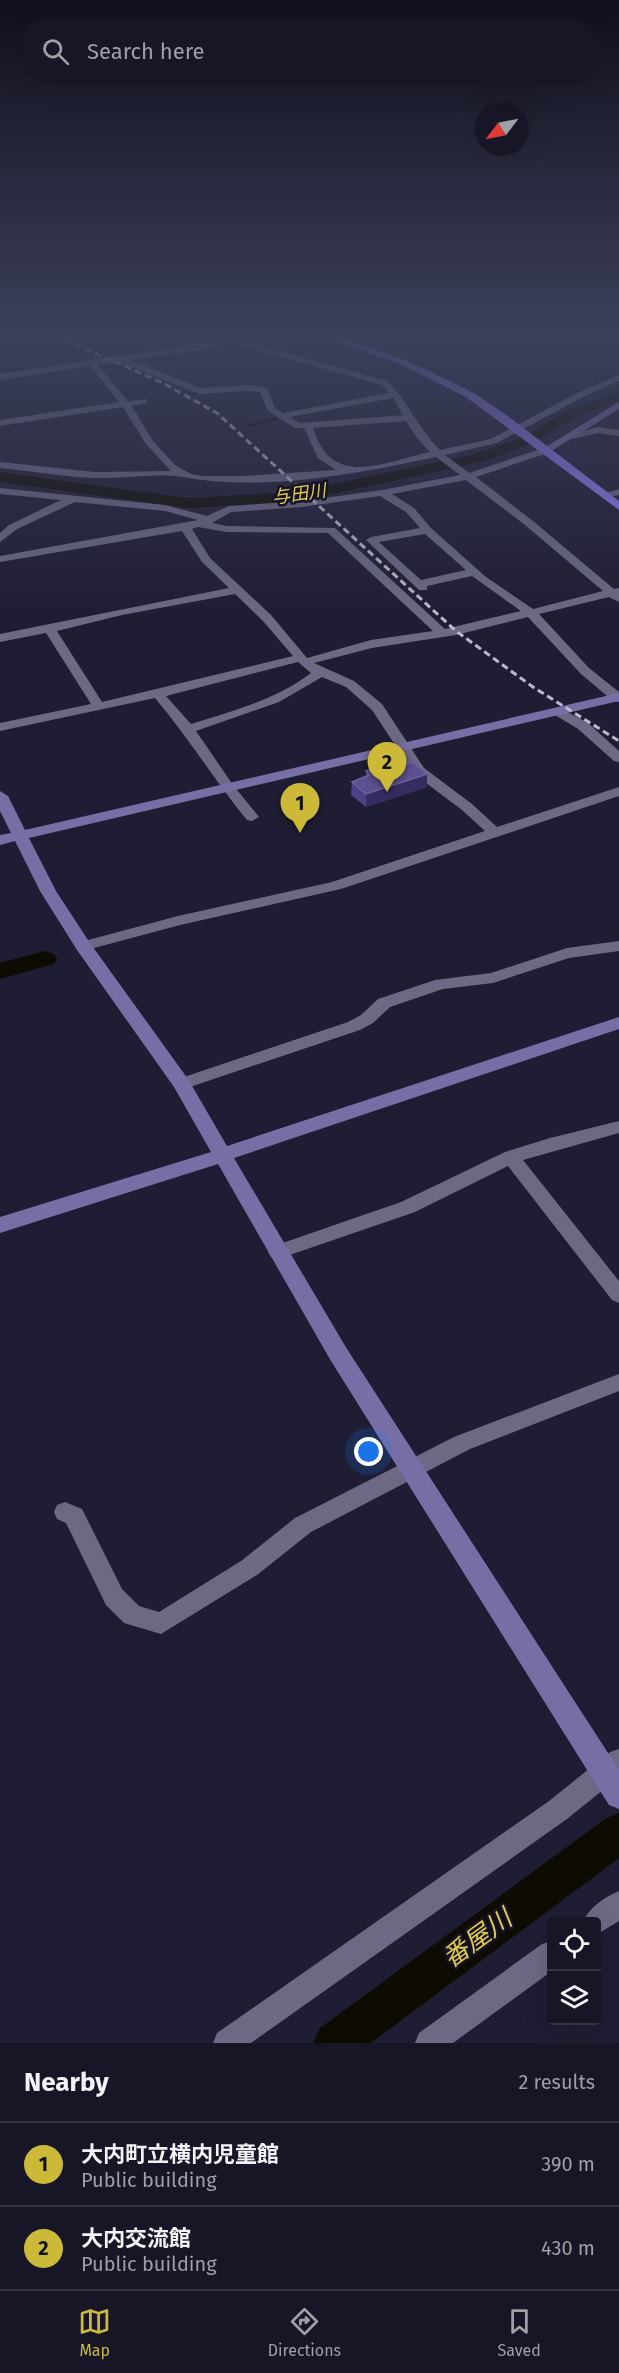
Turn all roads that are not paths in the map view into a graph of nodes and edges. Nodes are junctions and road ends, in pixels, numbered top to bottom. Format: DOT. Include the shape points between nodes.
graph roads {
  1 [pos="140,426"];
  2 [pos="301,426"];
  3 [pos="315,426"];
  4 [pos="414,426"];
  5 [pos="512,426"];
  6 [pos="524,426"];
  7 [pos="585,426"];
  8 [pos="308,427"];
  9 [pos="517,430"];
  10 [pos="619,433"];
  11 [pos="568,437"];
  12 [pos="542,449"];
  13 [pos="438,454"];
  14 [pos="0,465"];
  15 [pos="366,469"];
  16 [pos="182,474"];
  17 [pos="465,476"];
  18 [pos="0,491"];
  19 [pos="619,492"];
  20 [pos="382,493"];
  21 [pos="604,495"];
  22 [pos="75,498"];
  23 [pos="619,507"];
  24 [pos="203,521"];
  25 [pos="185,527"];
  26 [pos="427,530"];
  27 [pos="1,537"];
  28 [pos="0,559"];
  29 [pos="474,572"];
  30 [pos="239,590"];
  31 [pos="616,594"];
  32 [pos="530,612"];
  33 [pos="49,630"];
  34 [pos="442,633"];
  35 [pos="0,638"];
  36 [pos="303,660"];
  37 [pos="320,672"];
  38 [pos="158,694"];
  39 [pos="619,698"];
  40 [pos="98,705"];
  41 [pos="560,712"];
  42 [pos="0,727"];
  43 [pos="188,729"];
  44 [pos="404,748"];
  45 [pos="619,758"];
  46 [pos="228,788"];
  47 [pos="619,792"];
  48 [pos="0,796"];
  49 [pos="252,817"];
  50 [pos="495,833"];
  51 [pos="22,836"];
  52 [pos="0,840"];
  53 [pos="83,946"];
  54 [pos="619,946"];
  55 [pos="619,1023"];
  56 [pos="181,1084"];
  57 [pos="619,1127"];
  58 [pos="223,1155"];
  59 [pos="511,1157"];
  60 [pos="0,1225"];
  61 [pos="278,1252"];
  62 [pos="619,1295"];
  63 [pos="619,1382"];
  64 [pos="411,1470"];
  65 [pos="65,1512"];
  66 [pos="614,1779"];
  67 [pos="619,1904"];
  68 [pos="601,1918"];
  69 [pos="547,1958"];
  70 [pos="227,2043"];
  71 [pos="429,2043"];
  1 -- 16 [label="street" via="171,467"];
  2 -- 8 [label="street"];
  3 -- 8 [label="street"];
  4 -- 13 [label="street"];
  5 -- 9 [label="highway"];
  6 -- 9 [label="street"];
  7 -- 11 [label="street"];
  8 -- 15 [label="street" via="314,447 332,466 343,470"];
  9 -- 12 [label="highway"];
  9 -- 13 [label="street" via="494,441"];
  10 -- 11 [label="street" via="598,430"];
  11 -- 12 [label="street"];
  12 -- 17 [label="street"];
  12 -- 21 [label="highway"];
  13 -- 15 [label="street"];
  13 -- 17 [label="street"];
  14 -- 16 [label="street" via="95,475"];
  15 -- 16 [label="street" via="308,477 244,479 202,479"];
  17 -- 20 [label="street"];
  17 -- 31 [label="street"];
  18 -- 22 [label="street"];
  19 -- 21 [label="street"];
  20 -- 24 [label="street" via="229,509"];
  20 -- 26 [label="street" via="410,510"];
  21 -- 23 [label="highway"];
  22 -- 24 [label="street" via="165,508"];
  22 -- 27 [label="street" via="21,523"];
  24 -- 25 [label="street"];
  24 -- 34 [label="street" via="218,528 331,531"];
  25 -- 28 [label="street"];
  25 -- 30 [label="street" via="206,560"];
  26 -- 29 [label="street"];
  26 -- 29 [label="street" via="371,540 421,586"];
  29 -- 32 [label="street"];
  30 -- 33 [label="street"];
  30 -- 36 [label="street"];
  31 -- 32 [label="street"];
  32 -- 34 [label="street"];
  32 -- 39 [label="street" via="585,671"];
  33 -- 35 [label="street"];
  33 -- 40 [label="street"];
  34 -- 36 [label="street"];
  36 -- 37 [label="street"];
  36 -- 38 [label="street"];
  37 -- 43 [label="street" via="312,680 255,707"];
  37 -- 44 [label="street" via="351,684 377,707"];
  38 -- 40 [label="street"];
  38 -- 43 [label="street"];
  39 -- 41 [label="street"];
  40 -- 42 [label="street"];
  41 -- 44 [label="street"];
  41 -- 45 [label="street" via="583,726"];
  43 -- 46 [label="street"];
  44 -- 46 [label="street"];
  44 -- 50 [label="street" via="419,771"];
  46 -- 49 [label="street"];
  46 -- 51 [label="street"];
  47 -- 50 [label="street"];
  48 -- 51 [label="street"];
  50 -- 53 [label="street" via="336,886 188,918"];
  51 -- 52 [label="street"];
  51 -- 53 [label="street" via="48,891"];
  53 -- 56 [label="street"];
  54 -- 56 [label="street" via="567,953 493,978 441,984 384,1003 354,1026"];
  55 -- 58 [label="street"];
  56 -- 58 [label="street"];
  57 -- 59 [label="street"];
  58 -- 60 [label="street"];
  58 -- 61 [label="street"];
  59 -- 61 [label="street" via="408,1207"];
  59 -- 62 [label="street"];
  61 -- 64 [label="street"];
  63 -- 64 [label="street" via="462,1443"];
  64 -- 65 [label="street" via="303,1525 249,1568 161,1623 132,1615 114,1597 74,1516"];
  64 -- 66 [label="street"];
  66 -- 70 [label="street" via="558,1810"];
  67 -- 68 [label="street"];
  69 -- 71 [label="street"];
}
